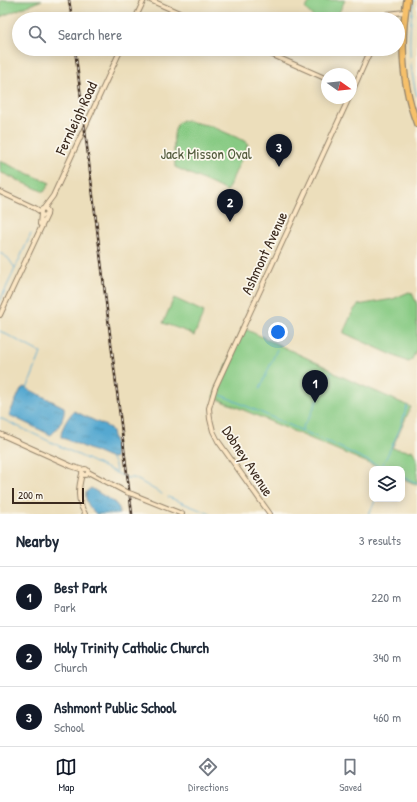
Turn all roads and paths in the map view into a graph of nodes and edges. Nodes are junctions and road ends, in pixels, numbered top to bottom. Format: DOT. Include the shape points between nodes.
graph roads {
  1 [pos="144,0"];
  2 [pos="150,0"];
  3 [pos="407,0"];
  4 [pos="138,12"];
  5 [pos="177,12"];
  6 [pos="405,12"];
  7 [pos="118,56"];
  8 [pos="275,56"];
  9 [pos="368,56"];
  10 [pos="404,56"];
  11 [pos="321,76"];
  12 [pos="357,80"];
  13 [pos="346,104"];
  14 [pos="417,124"];
  15 [pos="0,192"];
  16 [pos="53,196"];
  17 [pos="42,211"];
  18 [pos="48,213"];
  19 [pos="0,309"];
  20 [pos="0,315"];
  21 [pos="210,419"];
  22 [pos="0,434"];
  23 [pos="84,473"];
  24 [pos="85,514"];
  25 [pos="182,514"];
  26 [pos="270,514"];
  1 -- 4 [label="street"];
  2 -- 5 [label="street"];
  3 -- 6 [label="highway"];
  7 -- 16 [label="street, Fernleigh Road"];
  8 -- 11 [label="street"];
  9 -- 12 [label="street"];
  10 -- 14 [label="highway" via="407,93"];
  13 -- 21 [label="street, Ashmont Avenue" via="215,388 210,402"];
  15 -- 17 [label="street"];
  16 -- 17 [label="street, Fernleigh Road"];
  16 -- 18 [label="street, Fernleigh Road"];
  17 -- 18 [label="street" via="47,210"];
  17 -- 19 [label="street, Fernleigh Road" via="40,223"];
  18 -- 20 [label="street, Fernleigh Road"];
  21 -- 26 [label="street, Dobney Avenue" via="218,441"];
  22 -- 23 [label="street"];
  23 -- 24 [label="street" via="79,485 79,500"];
  23 -- 25 [label="street, bridge"];
}
